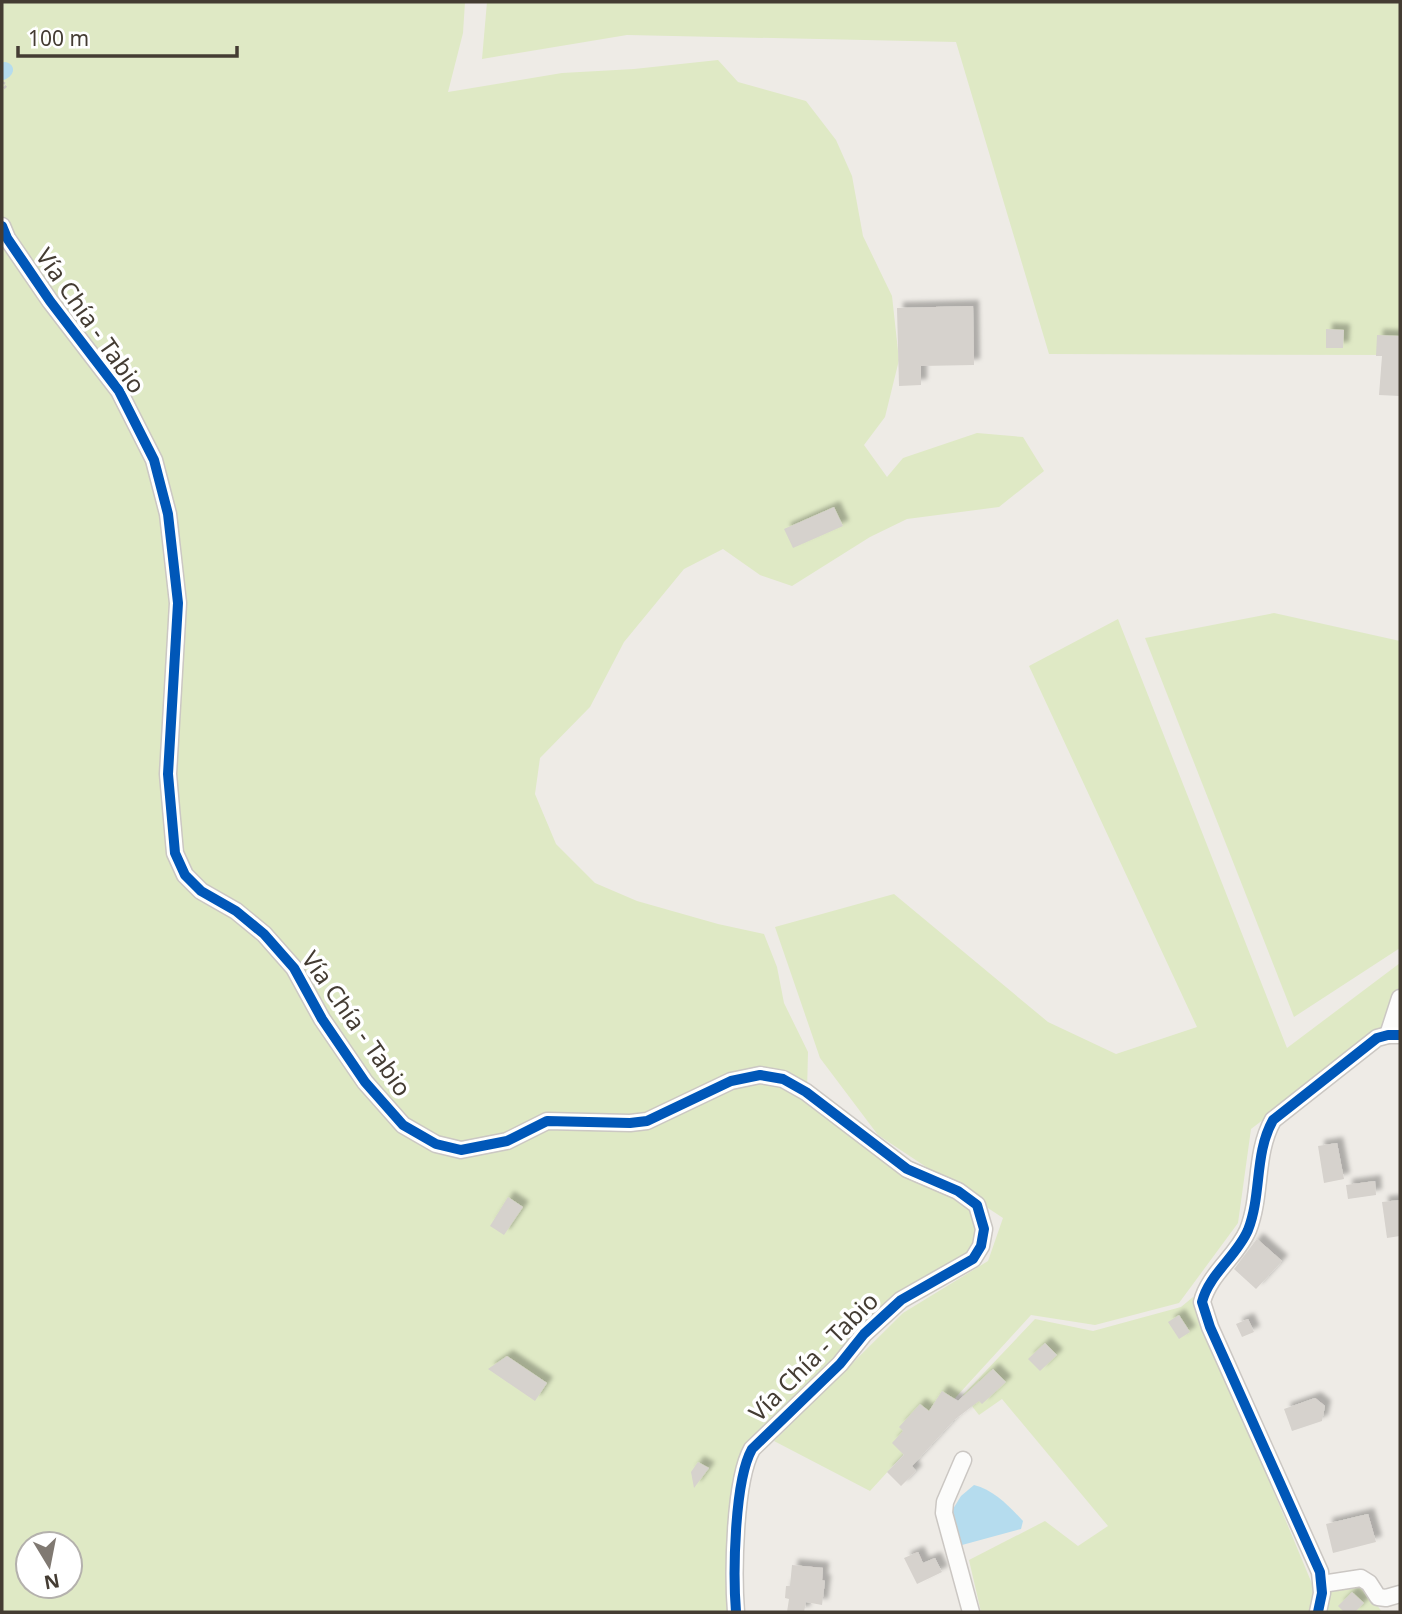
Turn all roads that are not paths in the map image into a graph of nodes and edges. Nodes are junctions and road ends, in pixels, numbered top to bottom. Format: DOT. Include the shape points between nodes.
graph roads {
  1 [pos="2,226"];
  2 [pos="1400,998"];
  3 [pos="1394,1035"];
  4 [pos="963,1460"];
  5 [pos="1322,1584"];
  6 [pos="1400,1594"];
  7 [pos="736,1612"];
  8 [pos="971,1612"];
  9 [pos="1318,1612"];
  1 -- 7 [label="street, Vía Chía - Tabio" via="50,301 118,391 154,460 168,514 178,603 168,774 175,853 185,875 201,891 264,934 294,968 365,1082 403,1125 436,1144 461,1150 507,1142 547,1121 647,1121 731,1081 760,1076 783,1079 807,1092 907,1169 958,1191 977,1205 984,1229 973,1259 901,1300 744,1462 734,1576"];
  2 -- 3 [label="street"];
  3 -- 5 [label="street" via="1377,1038 1273,1120 1266,1133 1247,1234 1202,1302"];
  4 -- 8 [label="street" via="944,1513"];
  5 -- 6 [label="street" via="1361,1578 1381,1598"];
  5 -- 9 [label="street"];
}
